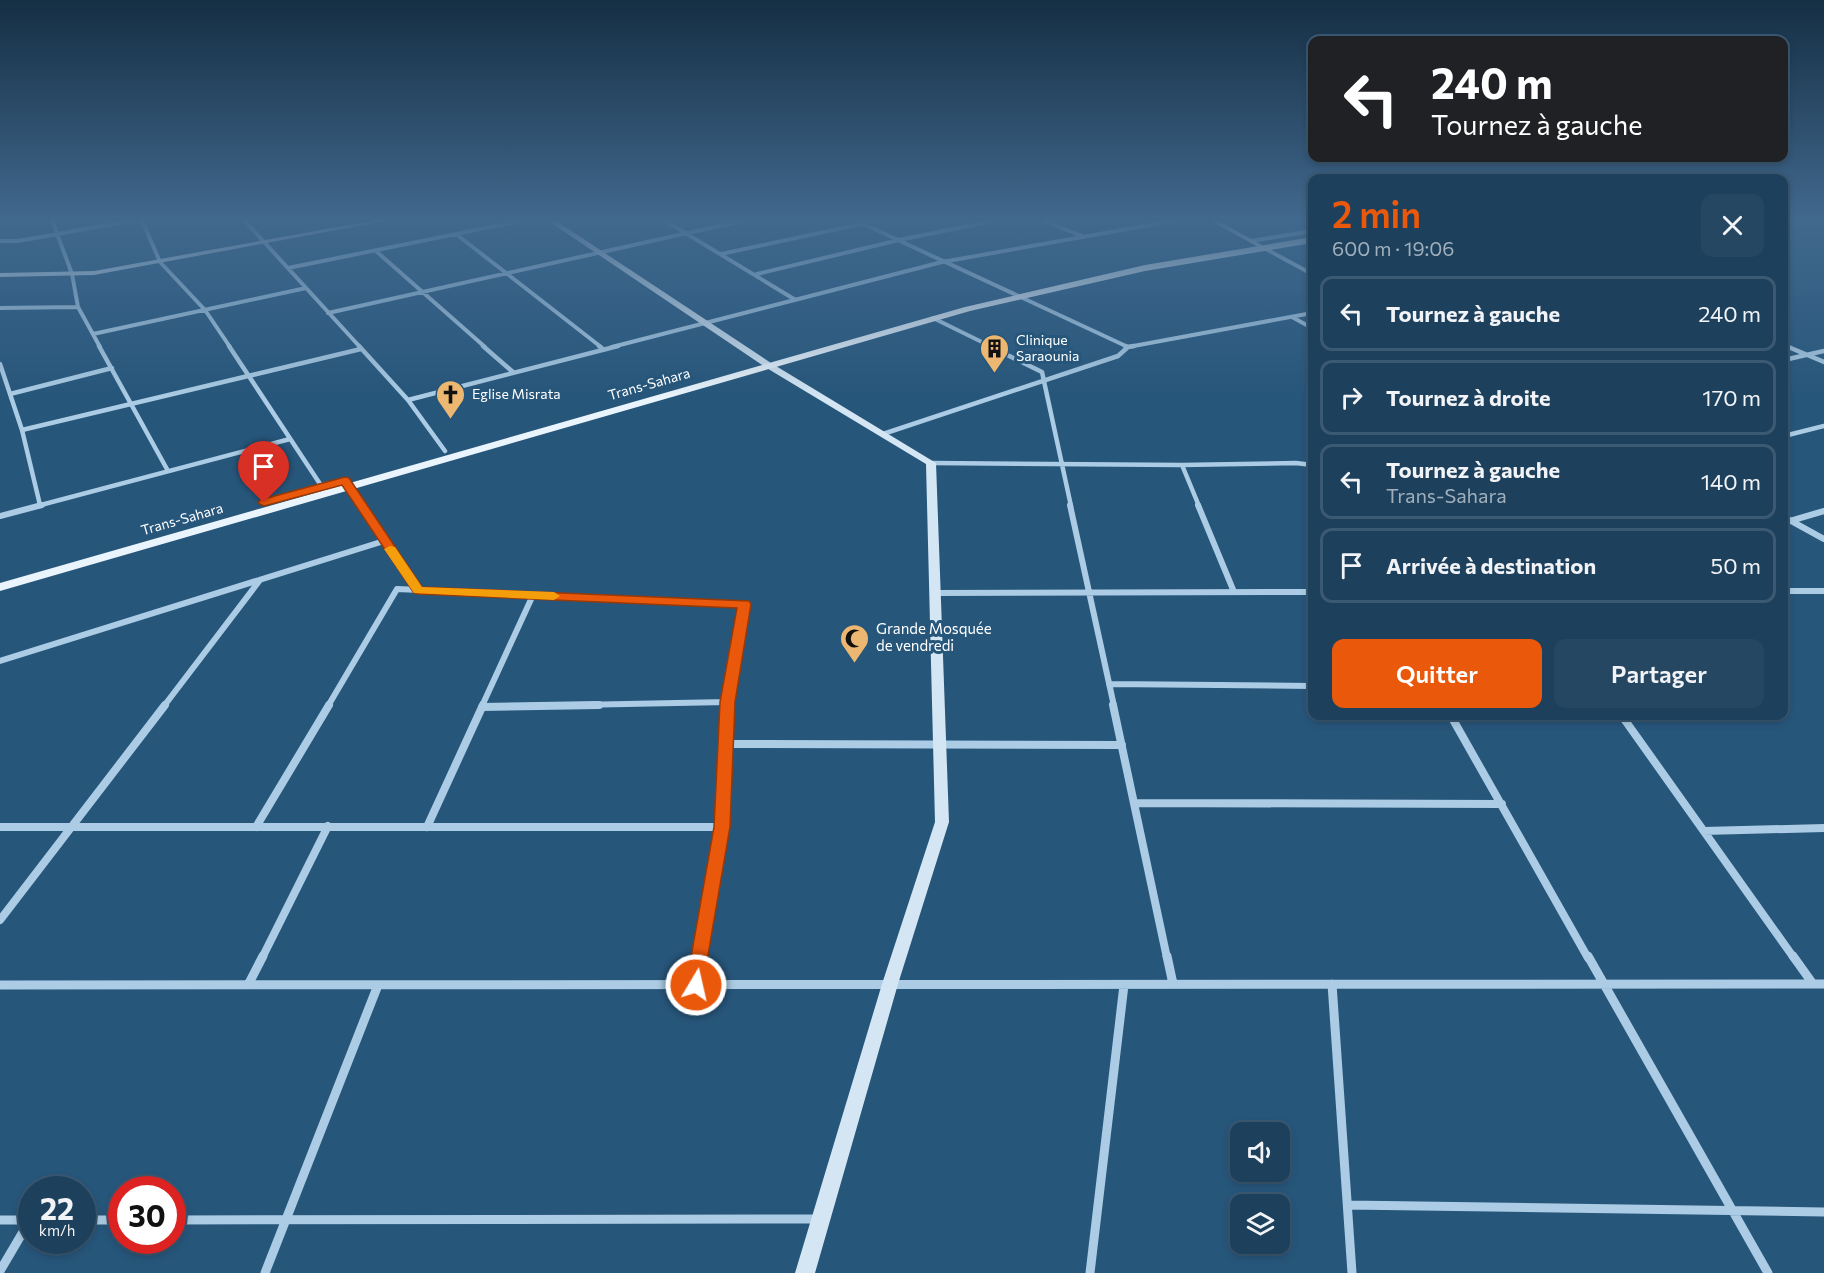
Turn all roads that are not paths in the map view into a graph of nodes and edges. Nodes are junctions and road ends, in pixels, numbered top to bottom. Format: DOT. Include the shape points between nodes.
graph roads {
  1 [pos="73,279"];
  2 [pos="176,279"];
  3 [pos="298,279"];
  4 [pos="409,279"];
  5 [pos="481,279"];
  6 [pos="513,279"];
  7 [pos="638,279"];
  8 [pos="765,279"];
  9 [pos="872,279"];
  10 [pos="979,279"];
  11 [pos="1089,279"];
  12 [pos="306,288"];
  13 [pos="423,292"];
  14 [pos="1013,295"];
  15 [pos="794,299"];
  16 [pos="78,307"];
  17 [pos="0,308"];
  18 [pos="205,310"];
  19 [pos="328,313"];
  20 [pos="1308,314"];
  21 [pos="1292,317"];
  22 [pos="933,318"];
  23 [pos="704,323"];
  24 [pos="908,323"];
  25 [pos="1308,326"];
  26 [pos="93,334"];
  27 [pos="1128,347"];
  28 [pos="1788,347"];
  29 [pos="361,349"];
  30 [pos="603,349"];
  31 [pos="1824,351"];
  32 [pos="1807,355"];
  33 [pos="1788,359"];
  34 [pos="1824,362"];
  35 [pos="765,363"];
  36 [pos="0,364"];
  37 [pos="112,368"];
  38 [pos="513,372"];
  39 [pos="249,376"];
  40 [pos="1043,381"];
  41 [pos="10,394"];
  42 [pos="408,400"];
  43 [pos="131,404"];
  44 [pos="1824,426"];
  45 [pos="22,430"];
  46 [pos="883,434"];
  47 [pos="1788,435"];
  48 [pos="508,437"];
  49 [pos="290,439"];
  50 [pos="445,451"];
  51 [pos="931,463"];
  52 [pos="1062,464"];
  53 [pos="1182,465"];
  54 [pos="1308,466"];
  55 [pos="168,471"];
  56 [pos="347,484"];
  57 [pos="324,490"];
  58 [pos="40,505"];
  59 [pos="1824,511"];
  60 [pos="0,516"];
  61 [pos="1790,520"];
  62 [pos="1824,539"];
  63 [pos="384,541"];
  64 [pos="260,580"];
  65 [pos="6,581"];
  66 [pos="418,590"];
  67 [pos="1788,591"];
  68 [pos="1824,591"];
  69 [pos="1089,592"];
  70 [pos="1234,592"];
  71 [pos="1308,592"];
  72 [pos="935,593"];
  73 [pos="533,596"];
  74 [pos="1,659"];
  75 [pos="1109,684"];
  76 [pos="1308,686"];
  77 [pos="727,702"];
  78 [pos="482,707"];
  79 [pos="1453,720"];
  80 [pos="1625,720"];
  81 [pos="727,744"];
  82 [pos="939,745"];
  83 [pos="1122,745"];
  84 [pos="1134,803"];
  85 [pos="1502,804"];
  86 [pos="328,826"];
  87 [pos="0,827"];
  88 [pos="71,827"];
  89 [pos="256,827"];
  90 [pos="426,827"];
  91 [pos="722,827"];
  92 [pos="1824,828"];
  93 [pos="1704,831"];
  94 [pos="0,920"];
  95 [pos="890,984"];
  96 [pos="1124,984"];
  97 [pos="1173,984"];
  98 [pos="1332,984"];
  99 [pos="1606,984"];
  100 [pos="1813,984"];
  101 [pos="1824,984"];
  102 [pos="0,985"];
  103 [pos="248,985"];
  104 [pos="378,985"];
  105 [pos="696,985"];
  106 [pos="1348,1205"];
  107 [pos="1733,1211"];
  108 [pos="1824,1212"];
  109 [pos="822,1219"];
  110 [pos="0,1220"];
  111 [pos="18,1220"];
  112 [pos="186,1220"];
  113 [pos="288,1220"];
  114 [pos="18,1241"];
  115 [pos="0,1271"];
  116 [pos="265,1273"];
  117 [pos="805,1273"];
  118 [pos="1090,1273"];
  119 [pos="1352,1273"];
  120 [pos="1768,1273"];
  1 -- 16 [label="street"];
  2 -- 18 [label="street"];
  3 -- 12 [label="street"];
  4 -- 13 [label="street"];
  5 -- 13 [label="street"];
  6 -- 30 [label="street"];
  7 -- 23 [label="street"];
  8 -- 15 [label="street"];
  9 -- 15 [label="street"];
  10 -- 14 [label="street"];
  11 -- 14 [label="main road, Trans-Sahara"];
  12 -- 18 [label="street"];
  12 -- 19 [label="street"];
  13 -- 19 [label="street"];
  13 -- 38 [label="street"];
  14 -- 22 [label="main road, Trans-Sahara"];
  14 -- 24 [label="main road, Trans-Sahara"];
  14 -- 27 [label="street"];
  15 -- 23 [label="street"];
  16 -- 17 [label="street"];
  16 -- 26 [label="street"];
  18 -- 26 [label="street"];
  18 -- 39 [label="street"];
  19 -- 29 [label="street"];
  20 -- 21 [label="street"];
  21 -- 25 [label="street"];
  21 -- 27 [label="street"];
  22 -- 24 [label="main road, Trans-Sahara"];
  22 -- 40 [label="street" via="1042,372"];
  23 -- 30 [label="street"];
  23 -- 35 [label="street"];
  24 -- 35 [label="main road, Trans-Sahara"];
  26 -- 37 [label="street"];
  27 -- 40 [label="street" via="1118,356"];
  28 -- 32 [label="street"];
  29 -- 39 [label="street"];
  29 -- 42 [label="street"];
  30 -- 38 [label="street"];
  31 -- 32 [label="street"];
  32 -- 33 [label="street"];
  32 -- 34 [label="street"];
  35 -- 46 [label="street"];
  35 -- 48 [label="main road, Trans-Sahara"];
  36 -- 41 [label="street"];
  37 -- 41 [label="street"];
  37 -- 43 [label="street"];
  38 -- 42 [label="street"];
  39 -- 43 [label="street"];
  39 -- 49 [label="street"];
  40 -- 46 [label="street"];
  40 -- 52 [label="street"];
  41 -- 45 [label="street"];
  42 -- 50 [label="street"];
  43 -- 45 [label="street"];
  43 -- 55 [label="street"];
  44 -- 47 [label="street"];
  45 -- 58 [label="street"];
  46 -- 51 [label="street"];
  48 -- 50 [label="main road, Trans-Sahara"];
  48 -- 56 [label="main road, Trans-Sahara"];
  49 -- 55 [label="street"];
  49 -- 57 [label="street"];
  50 -- 56 [label="main road, Trans-Sahara"];
  51 -- 52 [label="street"];
  51 -- 72 [label="street"];
  52 -- 53 [label="street"];
  52 -- 69 [label="street"];
  53 -- 54 [label="street"];
  53 -- 70 [label="street"];
  55 -- 58 [label="street"];
  56 -- 57 [label="main road, Trans-Sahara"];
  56 -- 63 [label="street"];
  57 -- 65 [label="main road, Trans-Sahara"];
  58 -- 60 [label="street"];
  59 -- 61 [label="street"];
  61 -- 62 [label="street"];
  63 -- 64 [label="street"];
  63 -- 66 [label="street"];
  64 -- 74 [label="street"];
  64 -- 88 [label="street"];
  66 -- 73 [label="street"];
  66 -- 89 [label="street" via="397,589"];
  67 -- 68 [label="street"];
  69 -- 70 [label="street"];
  69 -- 72 [label="street"];
  69 -- 75 [label="street"];
  70 -- 71 [label="street"];
  72 -- 82 [label="street"];
  73 -- 77 [label="street" via="744,604"];
  73 -- 78 [label="street"];
  75 -- 76 [label="street"];
  75 -- 83 [label="street"];
  77 -- 78 [label="street"];
  77 -- 81 [label="street"];
  78 -- 90 [label="street"];
  79 -- 85 [label="street"];
  80 -- 93 [label="street"];
  81 -- 82 [label="street"];
  81 -- 91 [label="street"];
  82 -- 83 [label="street"];
  82 -- 95 [label="street" via="942,822"];
  83 -- 84 [label="street"];
  84 -- 85 [label="street"];
  84 -- 97 [label="street"];
  85 -- 99 [label="street"];
  86 -- 89 [label="street"];
  86 -- 90 [label="street"];
  86 -- 103 [label="street"];
  87 -- 88 [label="street"];
  88 -- 89 [label="street"];
  88 -- 94 [label="street"];
  90 -- 91 [label="street"];
  91 -- 105 [label="street"];
  92 -- 93 [label="street"];
  93 -- 100 [label="street"];
  95 -- 96 [label="street"];
  95 -- 105 [label="street"];
  95 -- 109 [label="street"];
  96 -- 97 [label="street"];
  96 -- 118 [label="street"];
  97 -- 98 [label="street"];
  98 -- 99 [label="street"];
  98 -- 106 [label="street"];
  99 -- 100 [label="street"];
  99 -- 107 [label="street"];
  100 -- 101 [label="street"];
  102 -- 103 [label="street"];
  103 -- 104 [label="street"];
  104 -- 105 [label="street"];
  104 -- 113 [label="street"];
  106 -- 107 [label="street"];
  106 -- 119 [label="street"];
  107 -- 108 [label="street"];
  107 -- 120 [label="street"];
  109 -- 113 [label="street"];
  109 -- 117 [label="street"];
  110 -- 111 [label="street"];
  112 -- 113 [label="street"];
  113 -- 116 [label="street"];
  114 -- 115 [label="street"];
}
